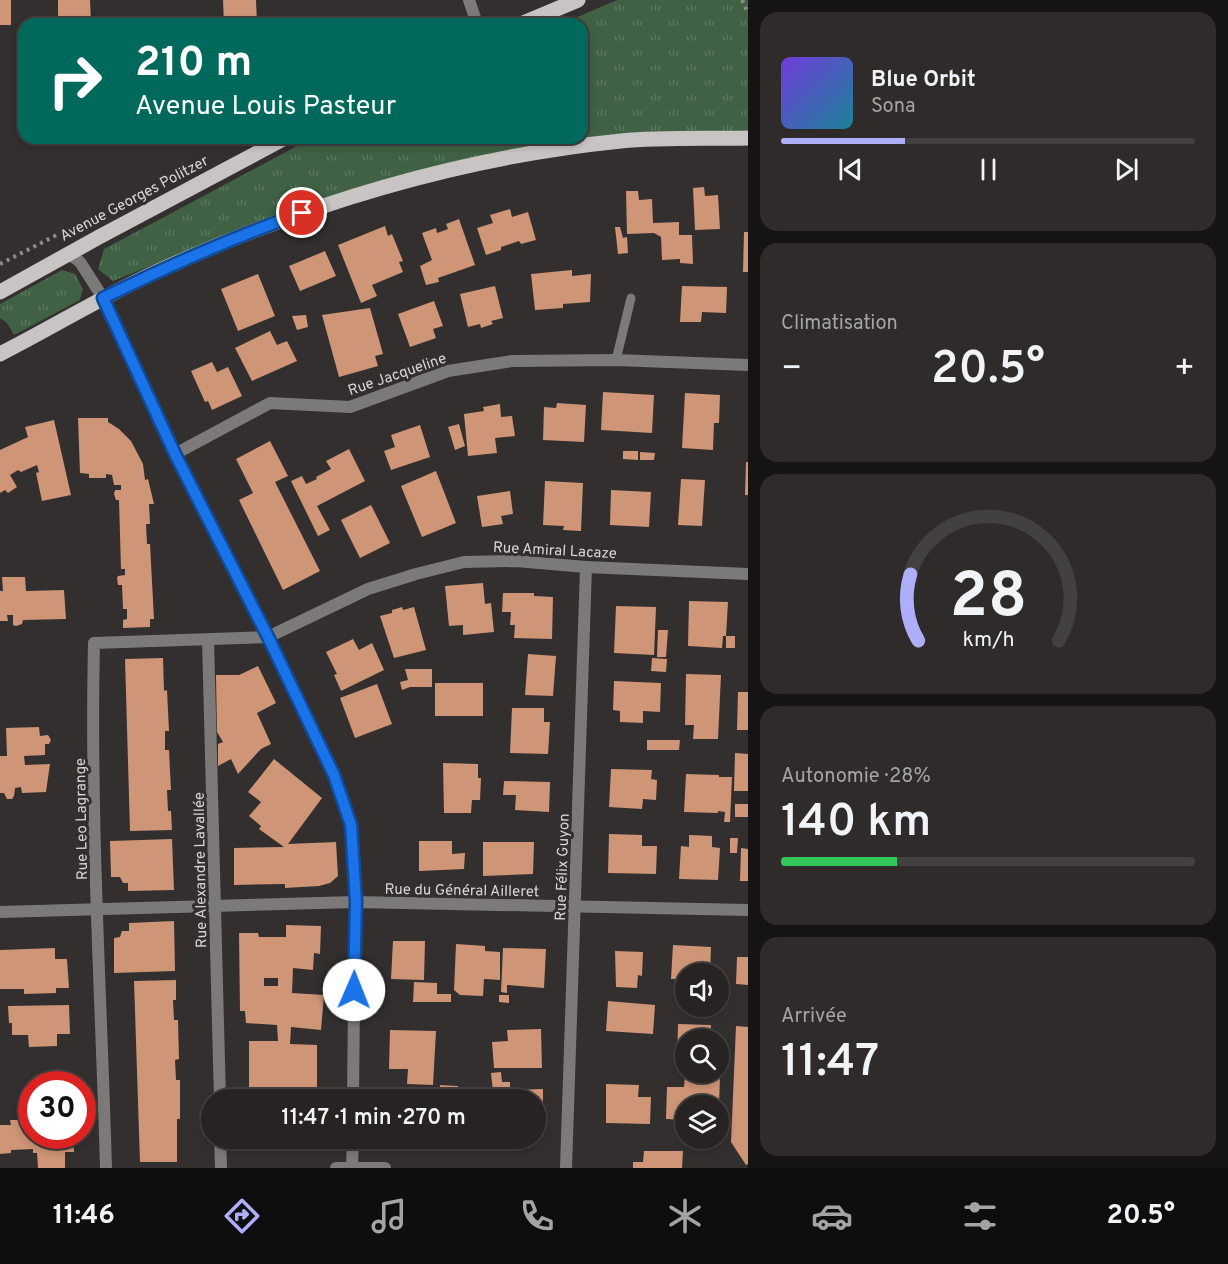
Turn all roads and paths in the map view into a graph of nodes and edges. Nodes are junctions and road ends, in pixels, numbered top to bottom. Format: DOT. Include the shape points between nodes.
graph roads {
  1 [pos="469,0"];
  2 [pos="578,0"];
  3 [pos="742,0"];
  4 [pos="748,13"];
  5 [pos="475,18"];
  6 [pos="535,18"];
  7 [pos="748,138"];
  8 [pos="274,144"];
  9 [pos="69,254"];
  10 [pos="0,292"];
  11 [pos="103,298"];
  12 [pos="631,298"];
  13 [pos="0,354"];
  14 [pos="616,360"];
  15 [pos="748,365"];
  16 [pos="175,454"];
  17 [pos="586,567"];
  18 [pos="748,574"];
  19 [pos="268,637"];
  20 [pos="208,640"];
  21 [pos="356,902"];
  22 [pos="216,905"];
  23 [pos="576,908"];
  24 [pos="98,909"];
  25 [pos="748,910"];
  26 [pos="0,912"];
  27 [pos="219,1089"];
  28 [pos="353,1089"];
  29 [pos="220,1149"];
  30 [pos="353,1149"];
  31 [pos="106,1168"];
  32 [pos="221,1168"];
  33 [pos="336,1168"];
  34 [pos="352,1168"];
  35 [pos="385,1168"];
  36 [pos="566,1168"];
  1 -- 5 [label="street"];
  2 -- 6 [label="main road"];
  3 -- 4 [label="path"];
  7 -- 11 [label="main road" via="623,140 447,171 359,194 264,227"];
  8 -- 9 [label="main road, Avenue Georges Politzer"];
  9 -- 10 [label="main road, Avenue Georges Politzer"];
  9 -- 11 [label="street" via="80,262"];
  11 -- 13 [label="main road"];
  11 -- 16 [label="street"];
  12 -- 14 [label="lane"];
  14 -- 15 [label="street, Rue Jacqueline"];
  14 -- 16 [label="street, Rue Jacqueline" via="512,361 448,370 350,407 270,403"];
  16 -- 19 [label="street"];
  17 -- 18 [label="street, Rue Amiral Lacaze"];
  17 -- 19 [label="street, Rue Amiral Lacaze" via="516,561 464,562 368,589"];
  17 -- 23 [label="street, Rue Félix Guyon"];
  19 -- 20 [label="street, Rue Leo Lagrange"];
  19 -- 21 [label="street" via="334,775 351,825"];
  20 -- 22 [label="street, Rue Alexandre Lavallée"];
  20 -- 24 [label="street, Rue Leo Lagrange" via="94,643"];
  21 -- 22 [label="street, Rue du Général Ailleret"];
  21 -- 23 [label="street, Rue du Général Ailleret"];
  21 -- 28 [label="street"];
  22 -- 24 [label="street, Rue du Général Ailleret"];
  22 -- 27 [label="street, Rue Alexandre Lavallée"];
  23 -- 25 [label="street, Rue du Général Ailleret"];
  23 -- 36 [label="street, Rue Félix Guyon"];
  24 -- 26 [label="street, Rue du Général Ailleret"];
  24 -- 31 [label="street, Rue Leo Lagrange"];
  29 -- 32 [label="street"];
  30 -- 34 [label="street"];
  33 -- 34 [label="street"];
  34 -- 35 [label="street"];
}
